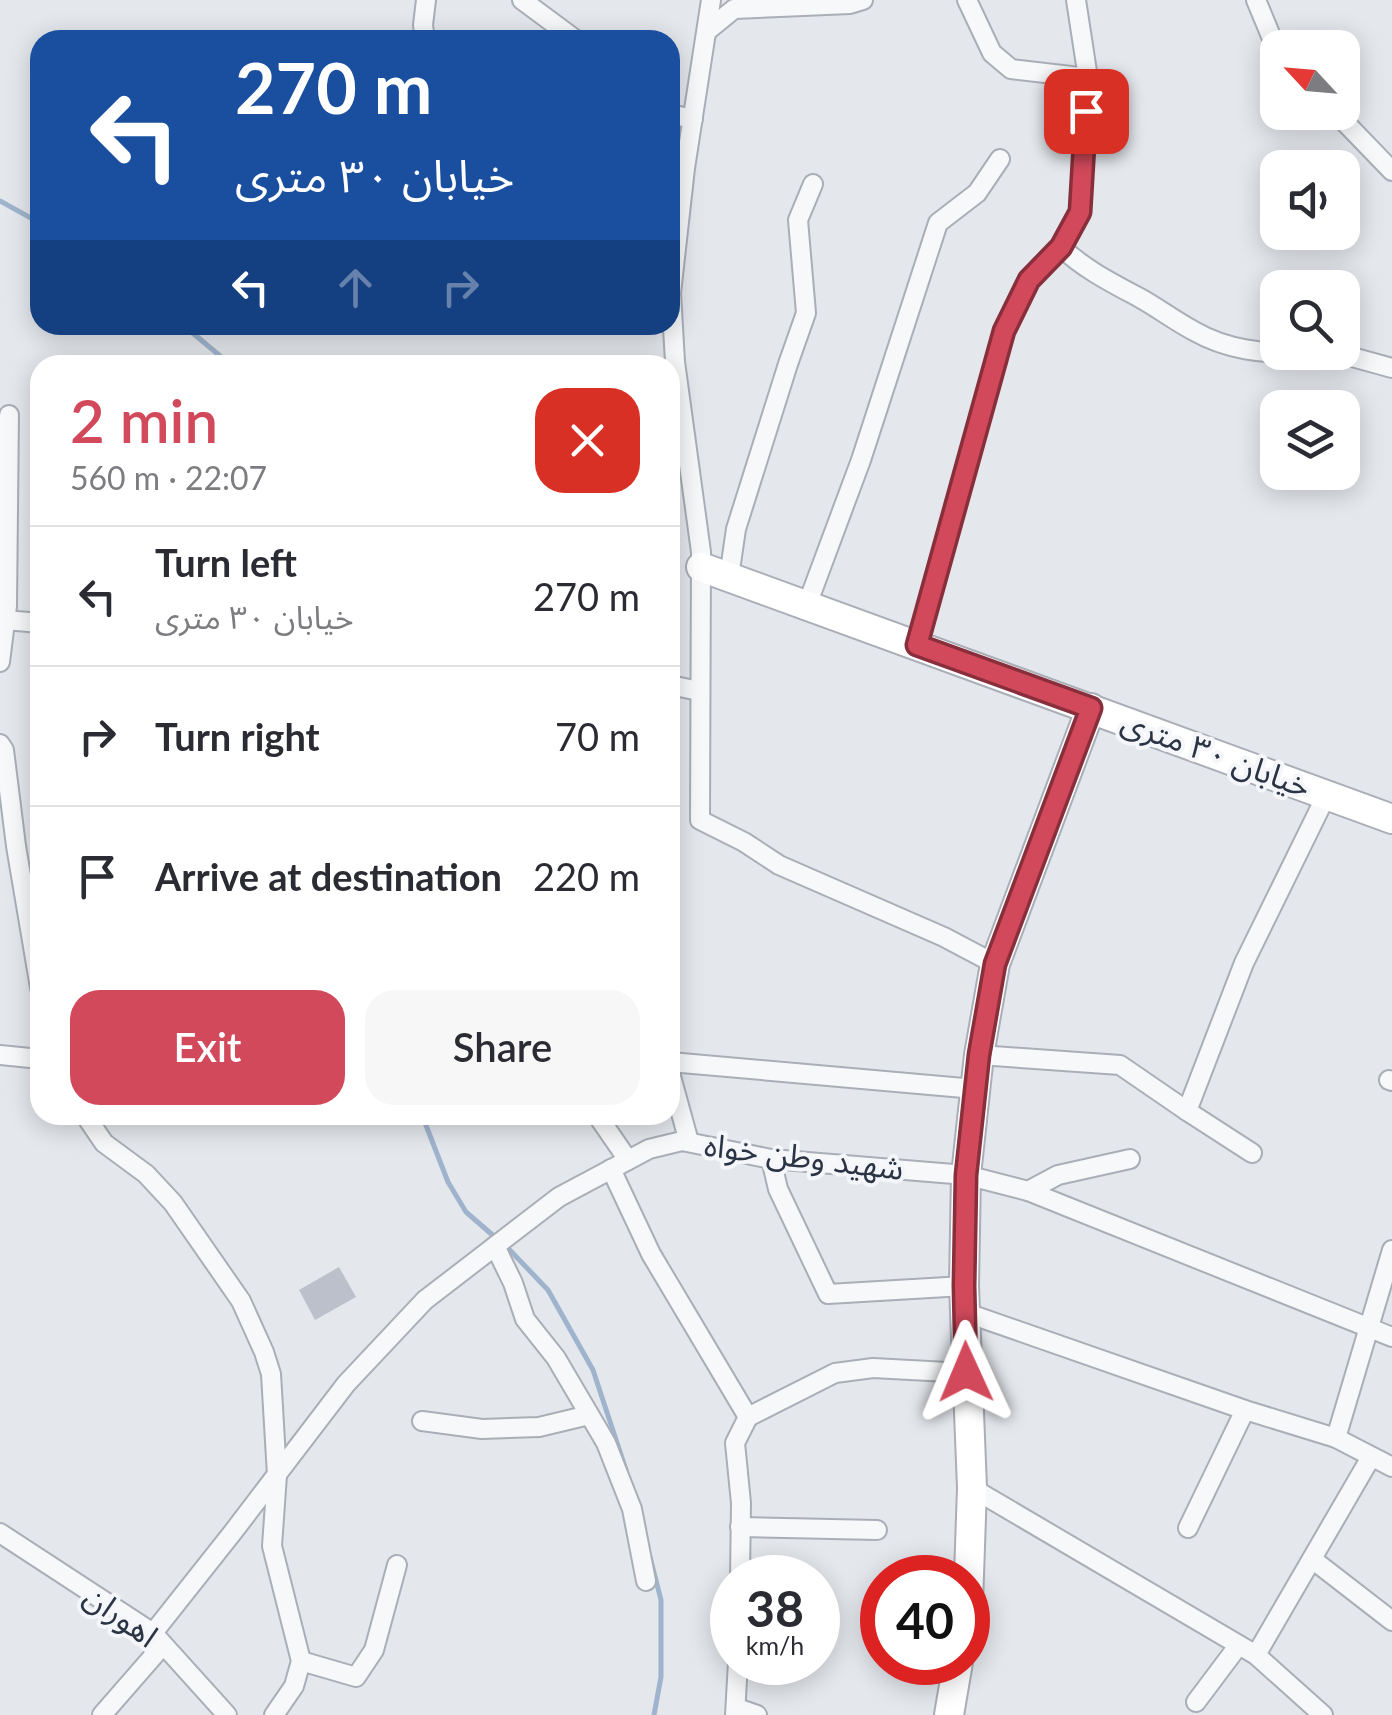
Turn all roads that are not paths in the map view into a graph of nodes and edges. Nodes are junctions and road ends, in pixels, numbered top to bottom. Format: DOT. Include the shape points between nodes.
graph roads {
  1 [pos="426,0"];
  2 [pos="522,0"];
  3 [pos="710,0"];
  4 [pos="863,0"];
  5 [pos="967,0"];
  6 [pos="1076,0"];
  7 [pos="1256,0"];
  8 [pos="424,30"];
  9 [pos="562,30"];
  10 [pos="1268,30"];
  11 [pos="708,31"];
  12 [pos="1088,78"];
  13 [pos="680,116"];
  14 [pos="693,119"];
  15 [pos="1353,130"];
  16 [pos="1000,159"];
  17 [pos="1392,170"];
  18 [pos="813,184"];
  19 [pos="680,213"];
  20 [pos="1061,247"];
  21 [pos="1260,351"];
  22 [pos="1360,358"];
  23 [pos="1392,368"];
  24 [pos="680,404"];
  25 [pos="9,415"];
  26 [pos="701,567"];
  27 [pos="730,578"];
  28 [pos="807,606"];
  29 [pos="5,620"];
  30 [pos="30,622"];
  31 [pos="917,645"];
  32 [pos="0,662"];
  33 [pos="680,687"];
  34 [pos="699,691"];
  35 [pos="1091,708"];
  36 [pos="0,744"];
  37 [pos="1326,796"];
  38 [pos="1392,819"];
  39 [pos="30,929"];
  40 [pos="995,964"];
  41 [pos="0,1055"];
  42 [pos="979,1055"];
  43 [pos="30,1058"];
  44 [pos="680,1063"];
  45 [pos="975,1089"];
  46 [pos="680,1109"];
  47 [pos="1187,1111"];
  48 [pos="91,1125"];
  49 [pos="604,1125"];
  50 [pos="689,1142"];
  51 [pos="1252,1154"];
  52 [pos="771,1158"];
  53 [pos="628,1160"];
  54 [pos="1130,1160"];
  55 [pos="610,1169"];
  56 [pos="966,1175"];
  57 [pos="1028,1191"];
  58 [pos="495,1246"];
  59 [pos="1392,1250"];
  60 [pos="964,1299"];
  61 [pos="1369,1326"];
  62 [pos="1392,1337"];
  63 [pos="966,1372"];
  64 [pos="1246,1410"];
  65 [pos="589,1415"];
  66 [pos="748,1417"];
  67 [pos="422,1421"];
  68 [pos="1336,1438"];
  69 [pos="1371,1457"];
  70 [pos="1392,1467"];
  71 [pos="277,1475"];
  72 [pos="972,1488"];
  73 [pos="740,1526"];
  74 [pos="1188,1528"];
  75 [pos="877,1530"];
  76 [pos="0,1534"];
  77 [pos="740,1555"];
  78 [pos="970,1555"];
  79 [pos="1312,1559"];
  80 [pos="397,1565"];
  81 [pos="646,1581"];
  82 [pos="1392,1621"];
  83 [pos="158,1639"];
  84 [pos="1238,1646"];
  85 [pos="1256,1655"];
  86 [pos="300,1661"];
  87 [pos="737,1685"];
  88 [pos="954,1685"];
  89 [pos="1196,1702"];
  90 [pos="736,1712"];
  91 [pos="1318,1713"];
  92 [pos="102,1715"];
  93 [pos="227,1715"];
  94 [pos="274,1715"];
  95 [pos="757,1715"];
  96 [pos="948,1715"];
  1 -- 8 [label="street"];
  2 -- 9 [label="street"];
  3 -- 11 [label="street"];
  4 -- 11 [label="street" via="734,9"];
  5 -- 12 [label="street" via="992,53 1012,69"];
  6 -- 12 [label="street"];
  7 -- 10 [label="street"];
  11 -- 14 [label="street"];
  12 -- 20 [label="street" via="1080,212"];
  13 -- 14 [label="street"];
  14 -- 19 [label="street"];
  15 -- 17 [label="street"];
  16 -- 28 [label="street" via="976,193 938,223"];
  18 -- 27 [label="street" via="798,220 806,313 736,529"];
  20 -- 21 [label="street" via="1196,333"];
  20 -- 31 [label="street" via="1029,280 1004,331"];
  22 -- 23 [label="street"];
  24 -- 26 [label="street"];
  25 -- 29 [label="street"];
  26 -- 27 [label="street, خیابان ۳۰ متری"];
  26 -- 34 [label="street"];
  27 -- 28 [label="street, خیابان ۳۰ متری"];
  28 -- 31 [label="street, خیابان ۳۰ متری"];
  29 -- 30 [label="street"];
  29 -- 32 [label="street"];
  31 -- 35 [label="street, خیابان ۳۰ متری"];
  33 -- 34 [label="street"];
  34 -- 40 [label="street" via="700,820 779,865"];
  35 -- 37 [label="street, خیابان ۳۰ متری"];
  35 -- 40 [label="street"];
  36 -- 39 [label="street"];
  37 -- 38 [label="street, خیابان ۳۰ متری"];
  37 -- 47 [label="street" via="1244,962"];
  40 -- 42 [label="street"];
  41 -- 43 [label="street"];
  42 -- 45 [label="street"];
  42 -- 47 [label="street" via="1120,1066"];
  44 -- 45 [label="street"];
  45 -- 56 [label="street"];
  46 -- 50 [label="street"];
  47 -- 51 [label="street"];
  48 -- 71 [label="street" via="173,1203 240,1301 271,1374"];
  49 -- 53 [label="street"];
  50 -- 52 [label="street, شهید وطن خواه"];
  50 -- 53 [label="street, شهید وطن خواه"];
  52 -- 56 [label="street, شهید وطن خواه"];
  52 -- 60 [label="street" via="778,1189 828,1294"];
  53 -- 55 [label="street, شهید وطن خواه"];
  54 -- 57 [label="street" via="1058,1175"];
  55 -- 58 [label="street, شهید وطن خواه" via="559,1197"];
  55 -- 66 [label="street" via="651,1254"];
  56 -- 57 [label="street, شهید وطن خواه"];
  56 -- 60 [label="street"];
  57 -- 61 [label="street, شهید وطن خواه"];
  58 -- 65 [label="street" via="525,1319"];
  58 -- 71 [label="street, شهید وطن خواه" via="424,1300 346,1384"];
  59 -- 61 [label="street"];
  60 -- 63 [label="street"];
  60 -- 64 [label="street"];
  61 -- 62 [label="street, شهید وطن خواه"];
  61 -- 68 [label="street"];
  63 -- 66 [label="street" via="835,1373"];
  63 -- 72 [label="street"];
  64 -- 68 [label="street"];
  64 -- 74 [label="street"];
  65 -- 67 [label="street" via="482,1429"];
  65 -- 81 [label="street" via="632,1509"];
  66 -- 73 [label="street" via="734,1443"];
  68 -- 69 [label="street"];
  69 -- 70 [label="street"];
  69 -- 79 [label="street"];
  71 -- 83 [label="street, شهید وطن خواه"];
  71 -- 86 [label="street" via="272,1546"];
  72 -- 78 [label="street"];
  72 -- 84 [label="street"];
  73 -- 75 [label="street"];
  73 -- 77 [label="street"];
  76 -- 83 [label="street, اهوران"];
  79 -- 82 [label="street"];
  79 -- 85 [label="street"];
  80 -- 86 [label="street" via="374,1650 356,1676"];
  83 -- 92 [label="street, شهید وطن خواه"];
  83 -- 93 [label="street, اهوران"];
  84 -- 85 [label="street"];
  84 -- 89 [label="street"];
  85 -- 91 [label="street"];
  86 -- 94 [label="street" via="294,1686"];
  87 -- 90 [label="street"];
  88 -- 96 [label="street"];
  90 -- 95 [label="street"];
}
